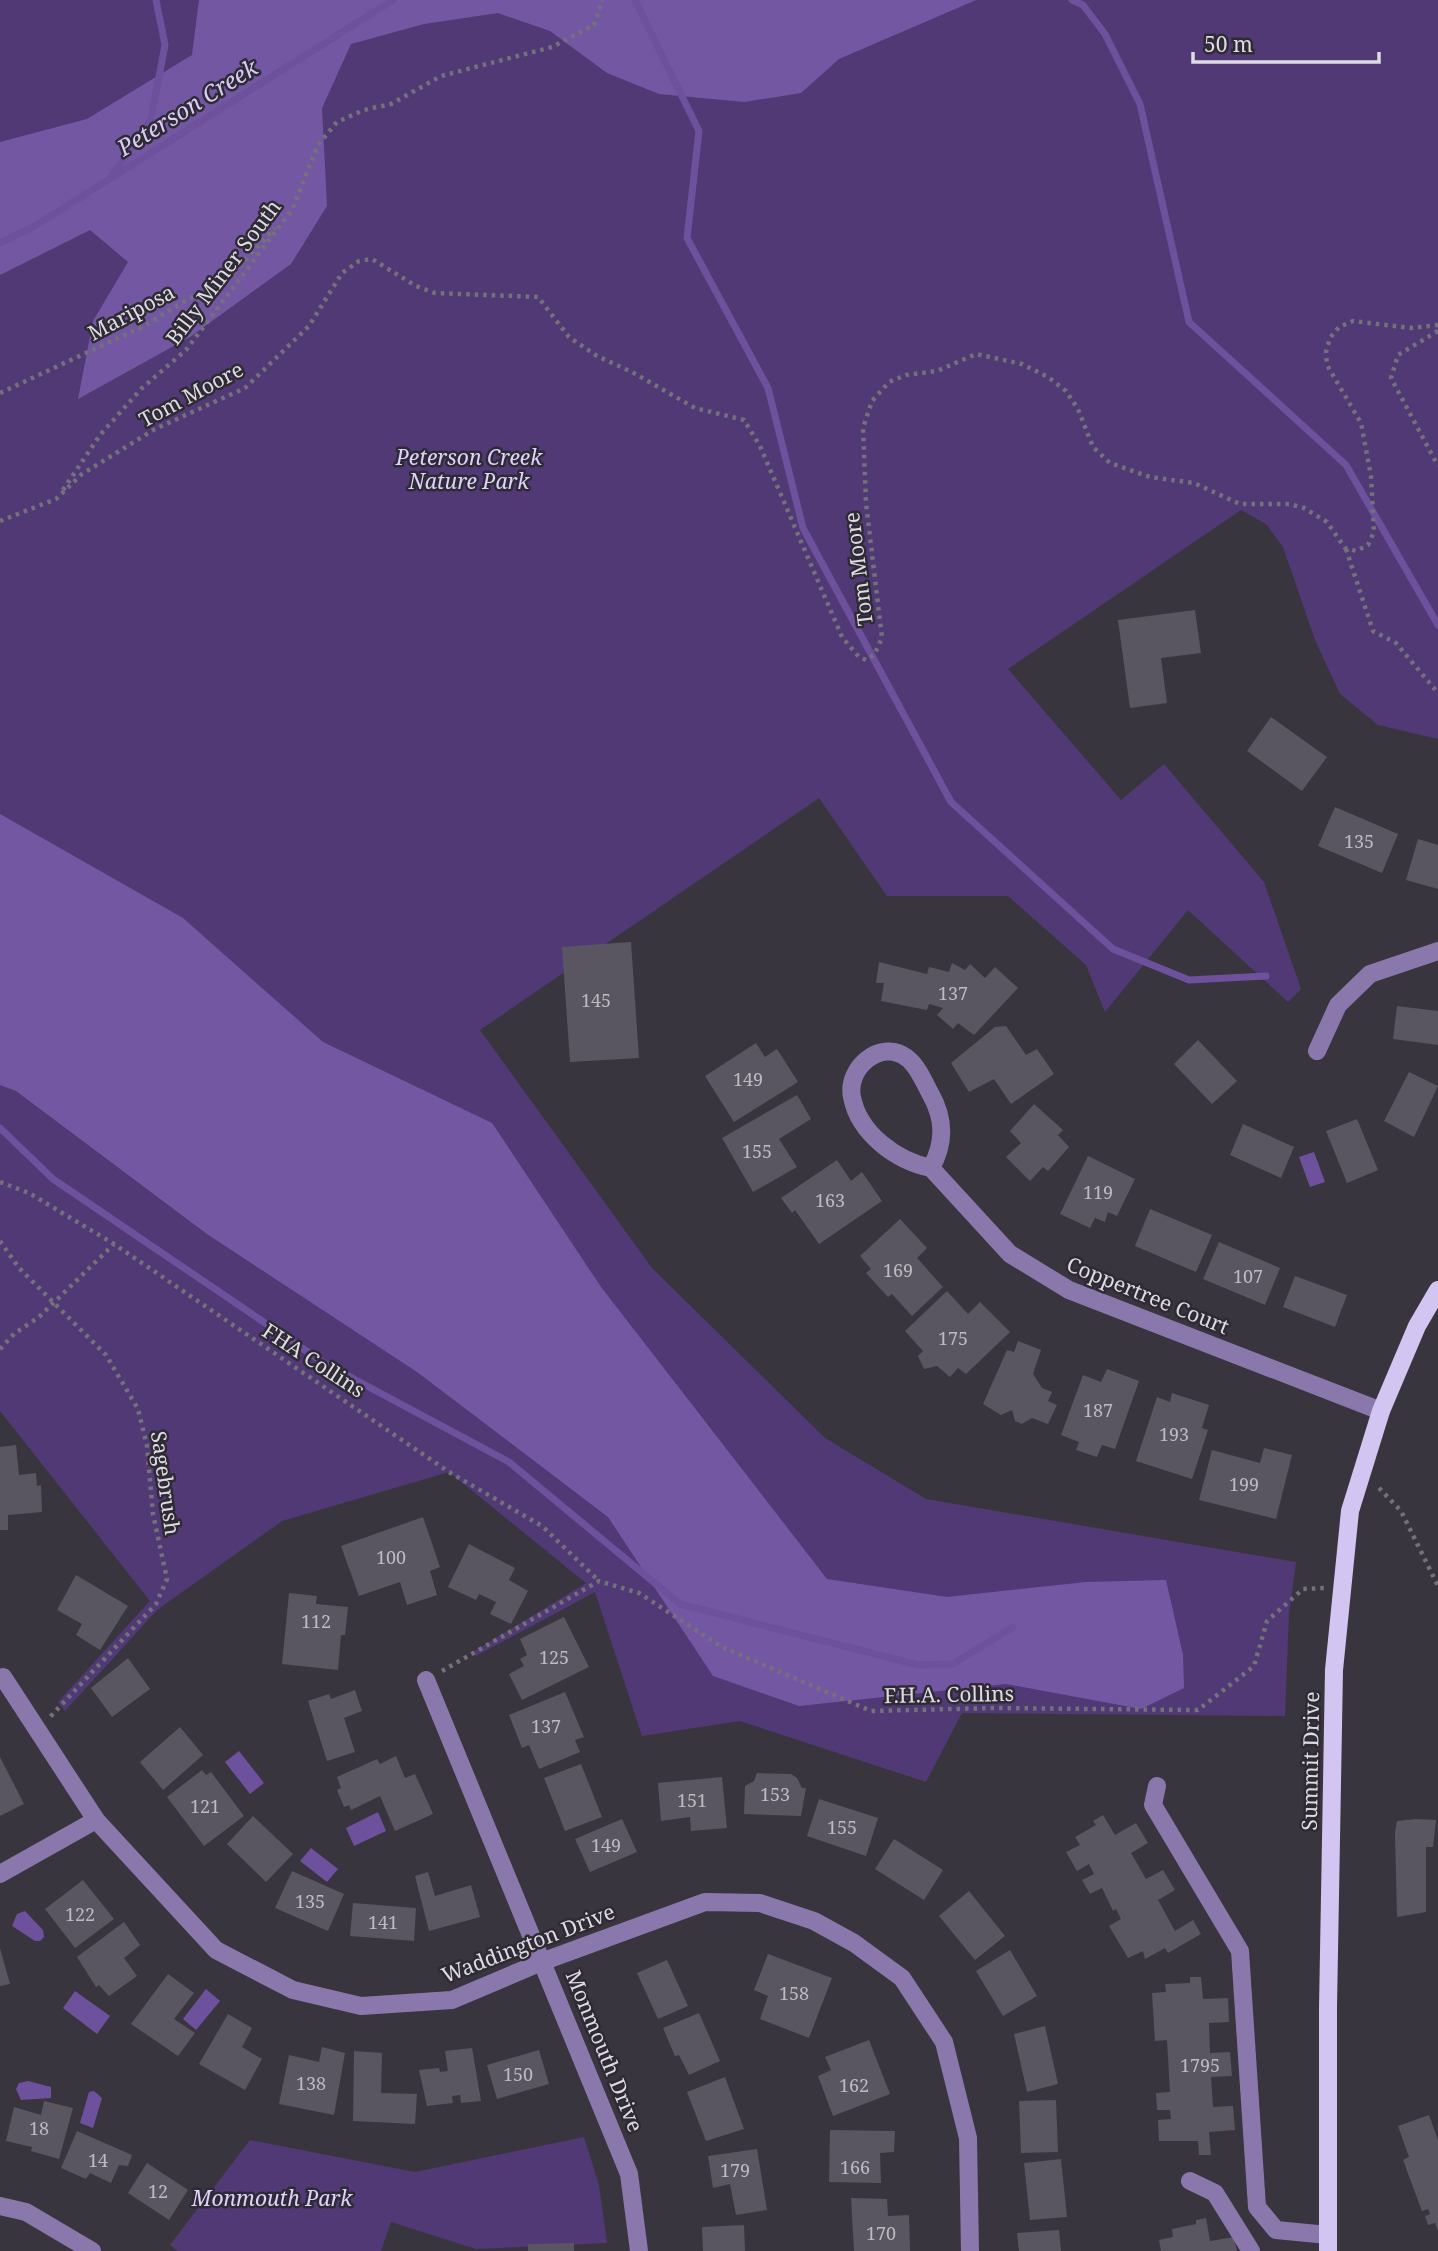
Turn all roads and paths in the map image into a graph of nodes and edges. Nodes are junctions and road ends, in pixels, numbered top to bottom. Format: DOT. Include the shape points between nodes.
graph roads {
  1 [pos="602,0"];
  2 [pos="292,210"];
  3 [pos="1438,325"];
  4 [pos="1438,331"];
  5 [pos="0,393"];
  6 [pos="1438,467"];
  7 [pos="56,499"];
  8 [pos="0,521"];
  9 [pos="1345,548"];
  10 [pos="1438,693"];
  11 [pos="1438,951"];
  12 [pos="1317,1051"];
  13 [pos="931,1168"];
  14 [pos="0,1182"];
  15 [pos="0,1241"];
  16 [pos="114,1244"];
  17 [pos="1438,1290"];
  18 [pos="52,1304"];
  19 [pos="0,1349"];
  20 [pos="1381,1411"];
  21 [pos="1363,1470"];
  22 [pos="599,1581"];
  23 [pos="1438,1586"];
  24 [pos="1342,1587"];
  25 [pos="3,1677"];
  26 [pos="426,1680"];
  27 [pos="37,1729"];
  28 [pos="1157,1786"];
  29 [pos="96,1820"];
  30 [pos="0,1874"];
  31 [pos="544,1961"];
  32 [pos="1190,2180"];
  33 [pos="0,2206"];
  34 [pos="1328,2243"];
  35 [pos="92,2251"];
  36 [pos="639,2251"];
  37 [pos="970,2251"];
  38 [pos="1251,2251"];
  1 -- 2 [label="path, Billy Miner South" via="594,25 552,47 441,76 391,104 337,122 318,145"];
  2 -- 5 [label="path, Mariposa" via="227,280 144,326"];
  2 -- 7 [label="path, Billy Miner South" via="186,350 141,389 100,435"];
  3 -- 9 [label="path" via="1411,328 1353,321 1330,338 1327,365 1361,423 1371,476 1374,532 1368,545 1356,551"];
  4 -- 6 [label="path" via="1398,355 1391,378"];
  7 -- 8 [label="path, Tom Moore"];
  7 -- 9 [label="path, Tom Moore" via="82,474 155,429 245,388 309,326 342,273 359,261 372,259 435,293 538,298 569,338 597,356 695,408 744,420 760,446 842,637 866,660 874,655 882,638 866,503 863,428 872,401 889,382 905,375 937,372 976,354 1022,364 1066,391 1093,447 1110,463 1150,477 1194,483 1240,505 1304,508 1327,522"];
  9 -- 10 [label="path" via="1373,631 1396,643"];
  11 -- 12 [label="street" via="1370,974 1338,1004"];
  13 -- 13 [label="street, Coppertree Court" via="942,1145 942,1120 933,1097 908,1058 892,1051 877,1052 858,1069 852,1083 856,1110 887,1148 912,1165"];
  13 -- 20 [label="street, Coppertree Court" via="1010,1254 1069,1290"];
  14 -- 16 [label="path, FHA Collins" via="29,1193"];
  15 -- 18 [label="path, Sagebrush"];
  16 -- 18 [label="path"];
  16 -- 22 [label="path, FHA Collins" via="449,1472 542,1526"];
  17 -- 20 [label="main road, Summit Drive" via="1417,1326"];
  18 -- 19 [label="path"];
  18 -- 27 [label="path, Sagebrush" via="106,1356 138,1409 167,1579 156,1605"];
  20 -- 21 [label="main road, Summit Drive"];
  21 -- 23 [label="path" via="1401,1511"];
  21 -- 24 [label="main road, Summit Drive" via="1350,1511"];
  22 -- 24 [label="path, F.H.A. Collins" via="639,1593 722,1647 872,1711 1198,1710 1254,1666 1267,1621 1303,1589"];
  22 -- 26 [label="path"];
  24 -- 34 [label="main road, Summit Drive" via="1334,1670"];
  25 -- 27 [label="street, Waddington Drive"];
  26 -- 31 [label="street, Monmouth Drive"];
  27 -- 29 [label="street, Waddington Drive"];
  28 -- 34 [label="street" via="1153,1805 1240,1951 1257,2207 1276,2230"];
  29 -- 30 [label="street"];
  29 -- 31 [label="street, Waddington Drive" via="216,1950 293,1990 362,2006 452,2000"];
  31 -- 36 [label="street, Monmouth Drive" via="629,2174"];
  31 -- 37 [label="street, Waddington Drive" via="705,1902 761,1903 814,1920 854,1943 902,1978 944,2042 968,2138"];
  32 -- 38 [label="street" via="1214,2193"];
  33 -- 35 [label="street" via="26,2212"];
}
